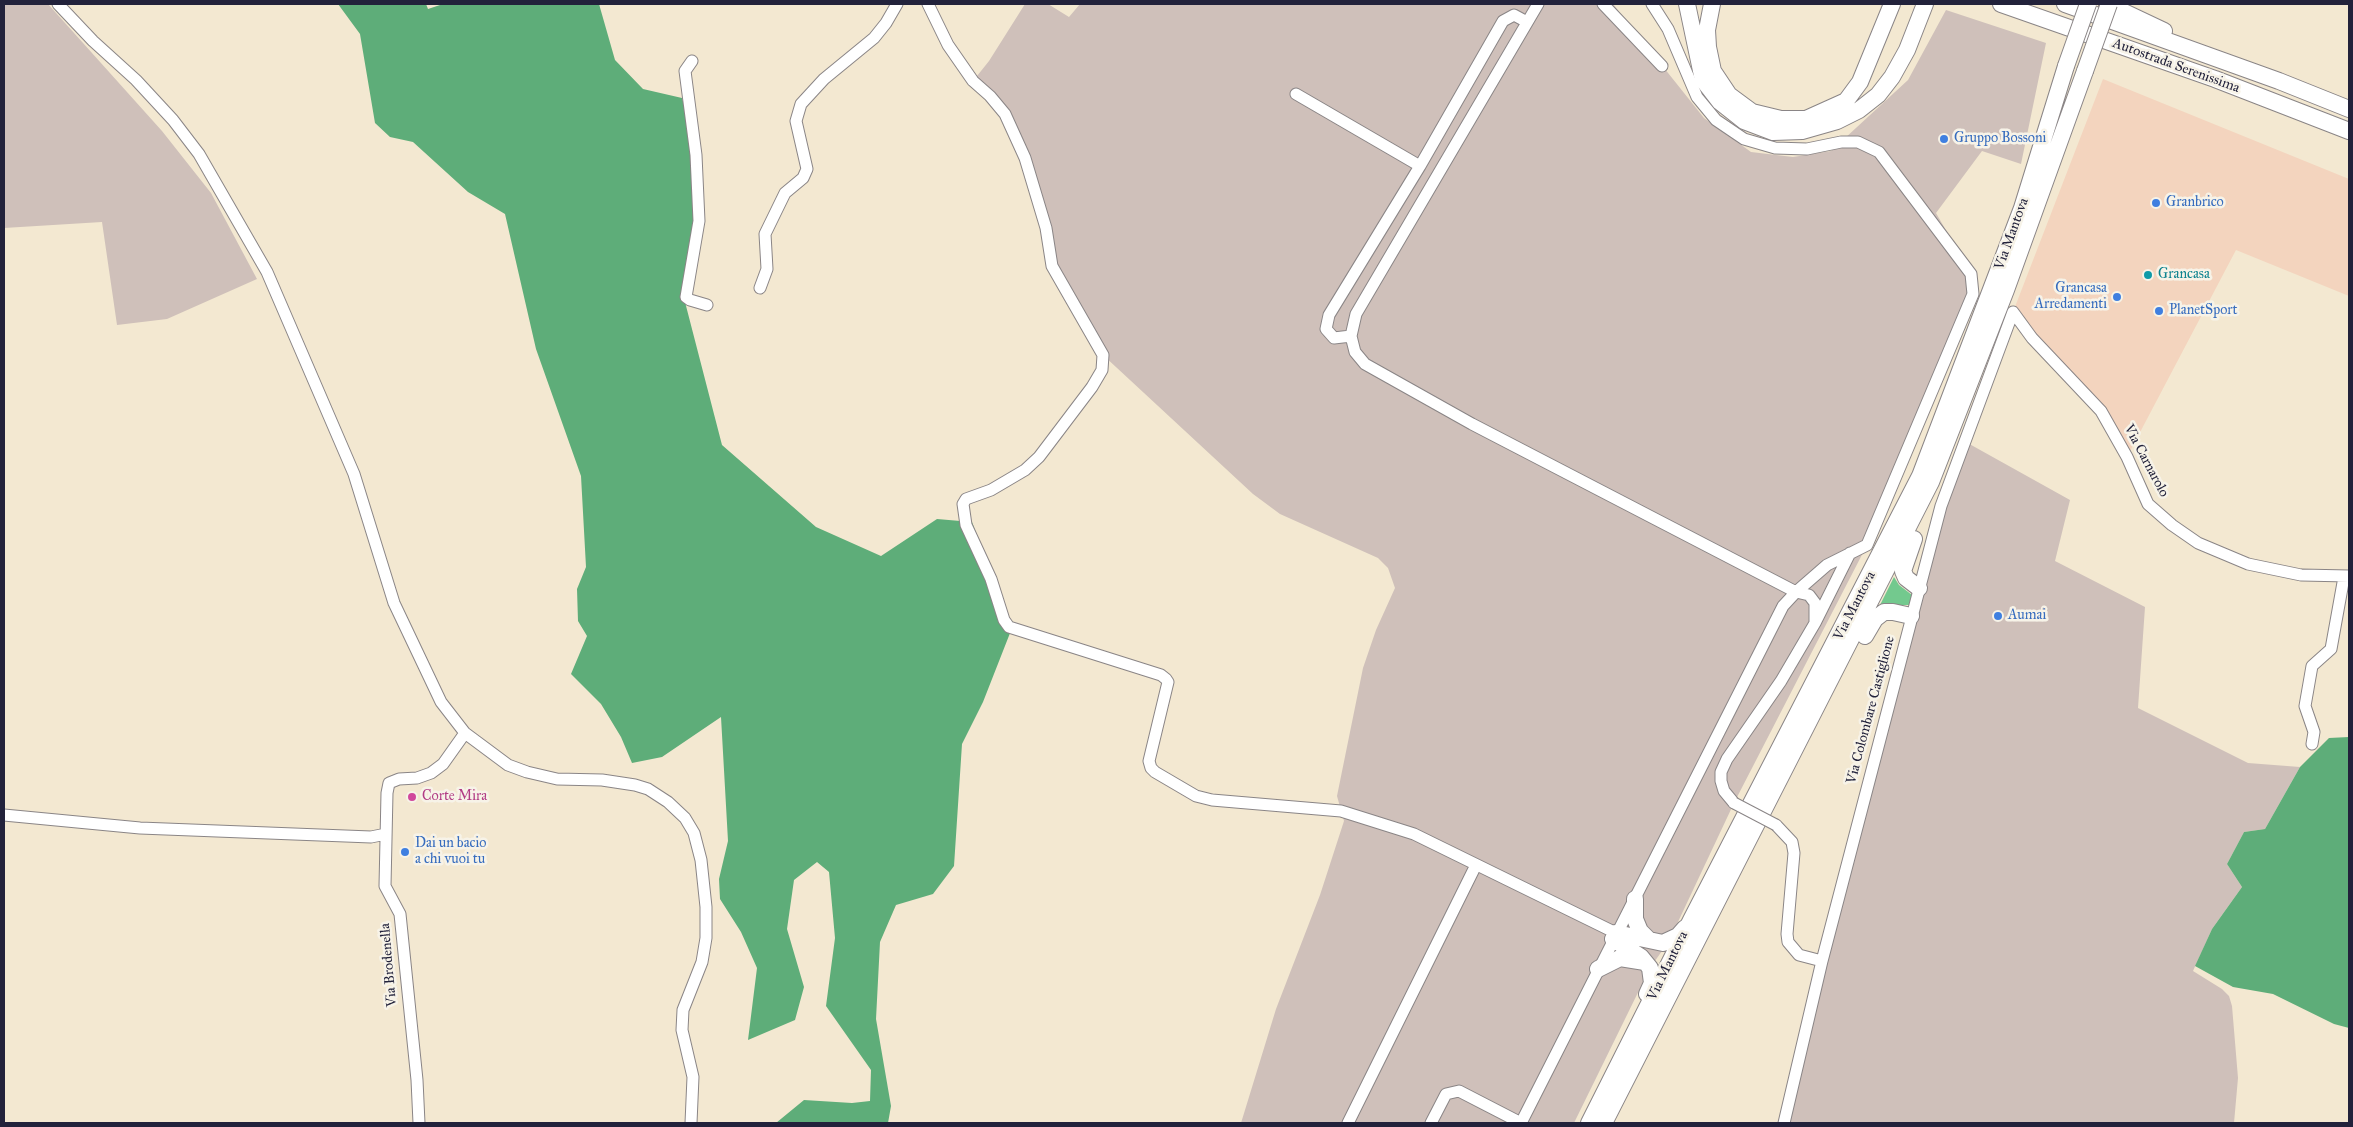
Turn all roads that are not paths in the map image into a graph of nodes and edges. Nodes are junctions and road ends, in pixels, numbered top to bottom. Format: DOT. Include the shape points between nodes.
graph roads {
  1 [pos="58,4"];
  2 [pos="898,4"];
  3 [pos="928,4"];
  4 [pos="1538,4"];
  5 [pos="1603,4"];
  6 [pos="1652,4"];
  7 [pos="1688,4"];
  8 [pos="1712,4"];
  9 [pos="1892,4"];
  10 [pos="2001,4"];
  11 [pos="2065,4"];
  12 [pos="2088,4"];
  13 [pos="2108,4"];
  14 [pos="1924,7"];
  15 [pos="1527,22"];
  16 [pos="692,61"];
  17 [pos="2234,65"];
  18 [pos="1662,66"];
  19 [pos="1296,94"];
  20 [pos="2349,109"];
  21 [pos="2349,131"];
  22 [pos="1420,166"];
  23 [pos="760,288"];
  24 [pos="707,305"];
  25 [pos="2013,312"];
  26 [pos="1351,336"];
  27 [pos="1931,482"];
  28 [pos="1850,553"];
  29 [pos="1831,563"];
  30 [pos="2347,576"];
  31 [pos="1919,588"];
  32 [pos="1832,590"];
  33 [pos="1796,592"];
  34 [pos="1911,616"];
  35 [pos="1815,623"];
  36 [pos="1830,684"];
  37 [pos="465,733"];
  38 [pos="2312,744"];
  39 [pos="4,815"];
  40 [pos="386,834"];
  41 [pos="1476,865"];
  42 [pos="1634,899"];
  43 [pos="1691,920"];
  44 [pos="1615,936"];
  45 [pos="1648,939"];
  46 [pos="1822,961"];
  47 [pos="1645,962"];
  48 [pos="1598,969"];
  49 [pos="1638,1026"];
  50 [pos="420,1123"];
  51 [pos="691,1123"];
  52 [pos="1348,1123"];
  53 [pos="1431,1123"];
  54 [pos="1521,1123"];
  55 [pos="1589,1123"];
  56 [pos="1604,1123"];
  57 [pos="1784,1123"];
  1 -- 37 [label="street" via="173,120 199,154 267,272 354,474 394,603 441,702"];
  2 -- 23 [label="street" via="874,38 824,79 800,104 796,120 807,169 803,178 785,193 765,234 767,269"];
  3 -- 41 [label="street" via="948,45 973,81 1005,114 1026,158 1046,228 1052,266 1103,355 1102,370 1097,378 1039,457 1025,470 991,490 966,499 963,504 966,525 991,580 1004,620 1009,627 1166,678 1168,682 1149,761 1155,772 1196,796 1341,811 1414,834"];
  4 -- 15 [label="street"];
  5 -- 18 [label="street"];
  6 -- 28 [label="street" via="1668,29 1697,97 1716,120 1744,139 1775,148 1807,149 1858,142 1879,152 1971,274 1973,294 1867,545"];
  7 -- 14 [label="highway" via="1703,80 1720,102 1744,121 1773,132 1802,131 1837,121 1878,95 1907,50"];
  8 -- 9 [label="highway" via="1707,30 1708,47 1713,71 1729,95 1752,112 1781,119 1806,119 1846,101 1860,82"];
  10 -- 21 [label="highway, Autostrada Serenissima" via="2215,79"];
  11 -- 17 [label="highway, Autostrada Serenissima"];
  12 -- 43 [label="highway, Via Mantova, bridge" via="2022,208 1920,476"];
  13 -- 17 [label="highway"];
  13 -- 27 [label="highway, Via Mantova, bridge" via="2006,290"];
  15 -- 22 [label="street" via="1514,15 1503,21"];
  15 -- 26 [label="street" via="1356,314"];
  16 -- 24 [label="street" via="685,71 696,155 699,221 686,297"];
  17 -- 20 [label="highway, Autostrada Serenissima"];
  19 -- 22 [label="street"];
  22 -- 26 [label="street" via="1329,315 1326,329 1334,338"];
  25 -- 30 [label="street, Via Carnarolo" via="2032,338 2101,411 2148,504 2172,526 2198,543 2248,564 2301,576"];
  25 -- 31 [label="street, Via Colombare Castiglione" via="1940,506"];
  26 -- 33 [label="street" via="1355,352 1365,364 1472,424"];
  27 -- 31 [label="highway" via="1922,521 1903,570 1906,578"];
  27 -- 36 [label="highway, Via Mantova"];
  28 -- 29 [label="street"];
  28 -- 32 [label="street"];
  29 -- 32 [label="street" via="1835,577"];
  29 -- 33 [label="street"];
  30 -- 38 [label="street" via="2331,649 2312,666 2305,706 2314,732"];
  31 -- 34 [label="street, Via Colombare Castiglione"];
  32 -- 35 [label="street"];
  33 -- 35 [label="street" via="1809,595 1815,603"];
  33 -- 42 [label="street" via="1783,606"];
  34 -- 36 [label="highway" via="1884,612 1875,618"];
  34 -- 46 [label="street, Via Colombare Castiglione"];
  35 -- 46 [label="street, bridge" via="1782,681 1727,758 1721,781 1734,804 1776,825 1792,842 1788,942 1799,955"];
  36 -- 56 [label="highway, Via Mantova"];
  37 -- 40 [label="street, Via Brodenella" via="443,764 431,773 390,783"];
  37 -- 51 [label="street" via="508,765 527,772 557,779 635,784 648,789 685,818 694,833 701,860 706,938 702,962 683,1010 682,1030 693,1077"];
  39 -- 40 [label="street" via="150,828 371,837"];
  40 -- 50 [label="street, Via Brodenella" via="385,886 400,914"];
  41 -- 44 [label="street"];
  41 -- 52 [label="street"];
  42 -- 44 [label="street"];
  42 -- 45 [label="highway" via="1635,919"];
  43 -- 45 [label="highway" via="1678,936 1669,941"];
  43 -- 49 [label="highway, Via Mantova"];
  44 -- 45 [label="highway"];
  44 -- 47 [label="highway"];
  44 -- 48 [label="street"];
  46 -- 57 [label="street, Via Colombare Castiglione"];
  47 -- 48 [label="highway" via="1620,958"];
  47 -- 49 [label="highway" via="1652,975 1652,983 1638,1016"];
  48 -- 54 [label="street"];
  49 -- 55 [label="highway, Via Mantova"];
  53 -- 54 [label="street" via="1446,1094 1459,1091"];
}
